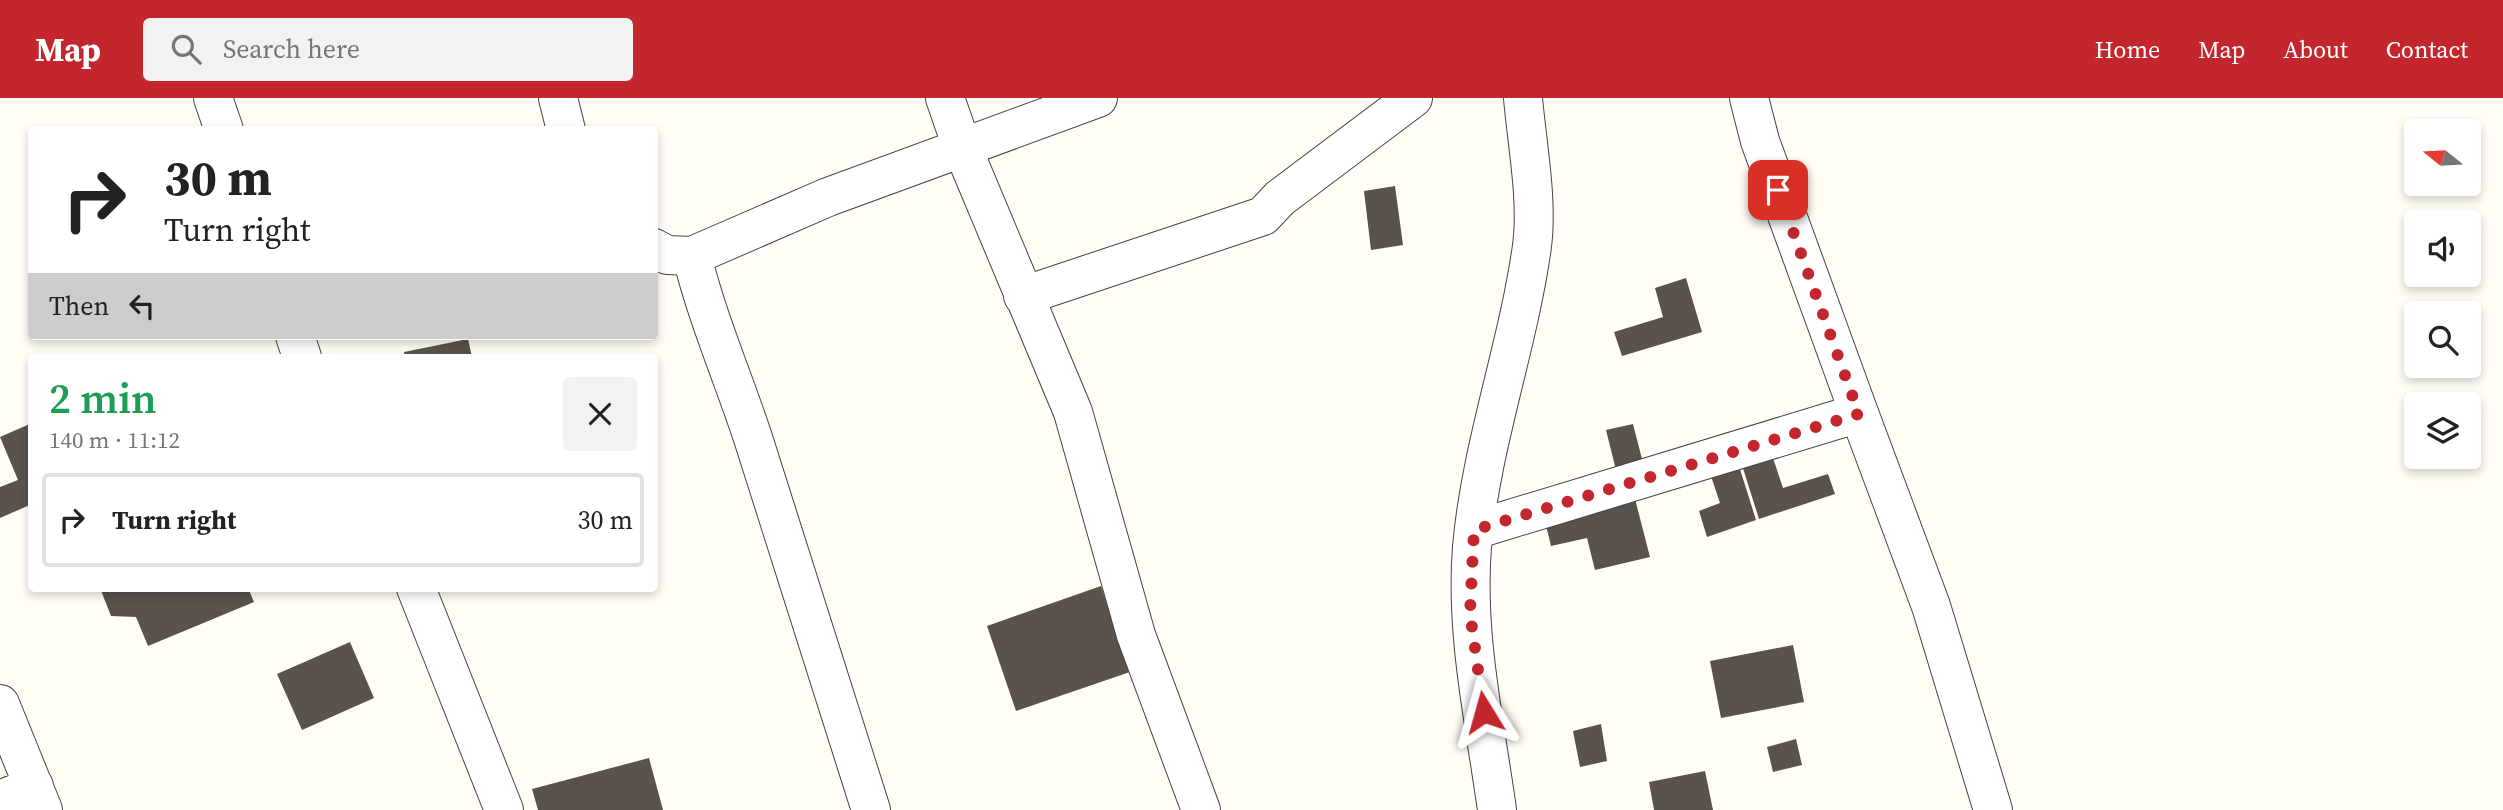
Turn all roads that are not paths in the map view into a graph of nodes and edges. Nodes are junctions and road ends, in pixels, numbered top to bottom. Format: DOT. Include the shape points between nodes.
graph roads {
  1 [pos="213,98"];
  2 [pos="558,98"];
  3 [pos="945,98"];
  4 [pos="1098,98"];
  5 [pos="1413,98"];
  6 [pos="1523,98"];
  7 [pos="1749,98"];
  8 [pos="223,126"];
  9 [pos="565,126"];
  10 [pos="962,147"];
  11 [pos="658,250"];
  12 [pos="692,256"];
  13 [pos="1023,296"];
  14 [pos="1859,414"];
  15 [pos="1474,530"];
  16 [pos="418,592"];
  17 [pos="0,704"];
  18 [pos="26,799"];
  19 [pos="504,810"];
  20 [pos="872,810"];
  21 [pos="1201,810"];
  22 [pos="1497,810"];
  23 [pos="1993,810"];
  1 -- 8 [label="street"];
  2 -- 9 [label="street"];
  3 -- 10 [label="street"];
  4 -- 10 [label="street"];
  5 -- 13 [label="street" via="1280,198 1263,216"];
  6 -- 15 [label="street" via="1532,244"];
  7 -- 14 [label="street" via="1760,141"];
  10 -- 12 [label="street" via="828,197"];
  10 -- 13 [label="street"];
  11 -- 12 [label="street"];
  12 -- 20 [label="street"];
  13 -- 21 [label="street" via="1073,412 1136,635"];
  14 -- 15 [label="street"];
  14 -- 23 [label="street" via="1931,606"];
  15 -- 22 [label="street" via="1470,613"];
  16 -- 19 [label="street"];
  17 -- 18 [label="street"];
}
